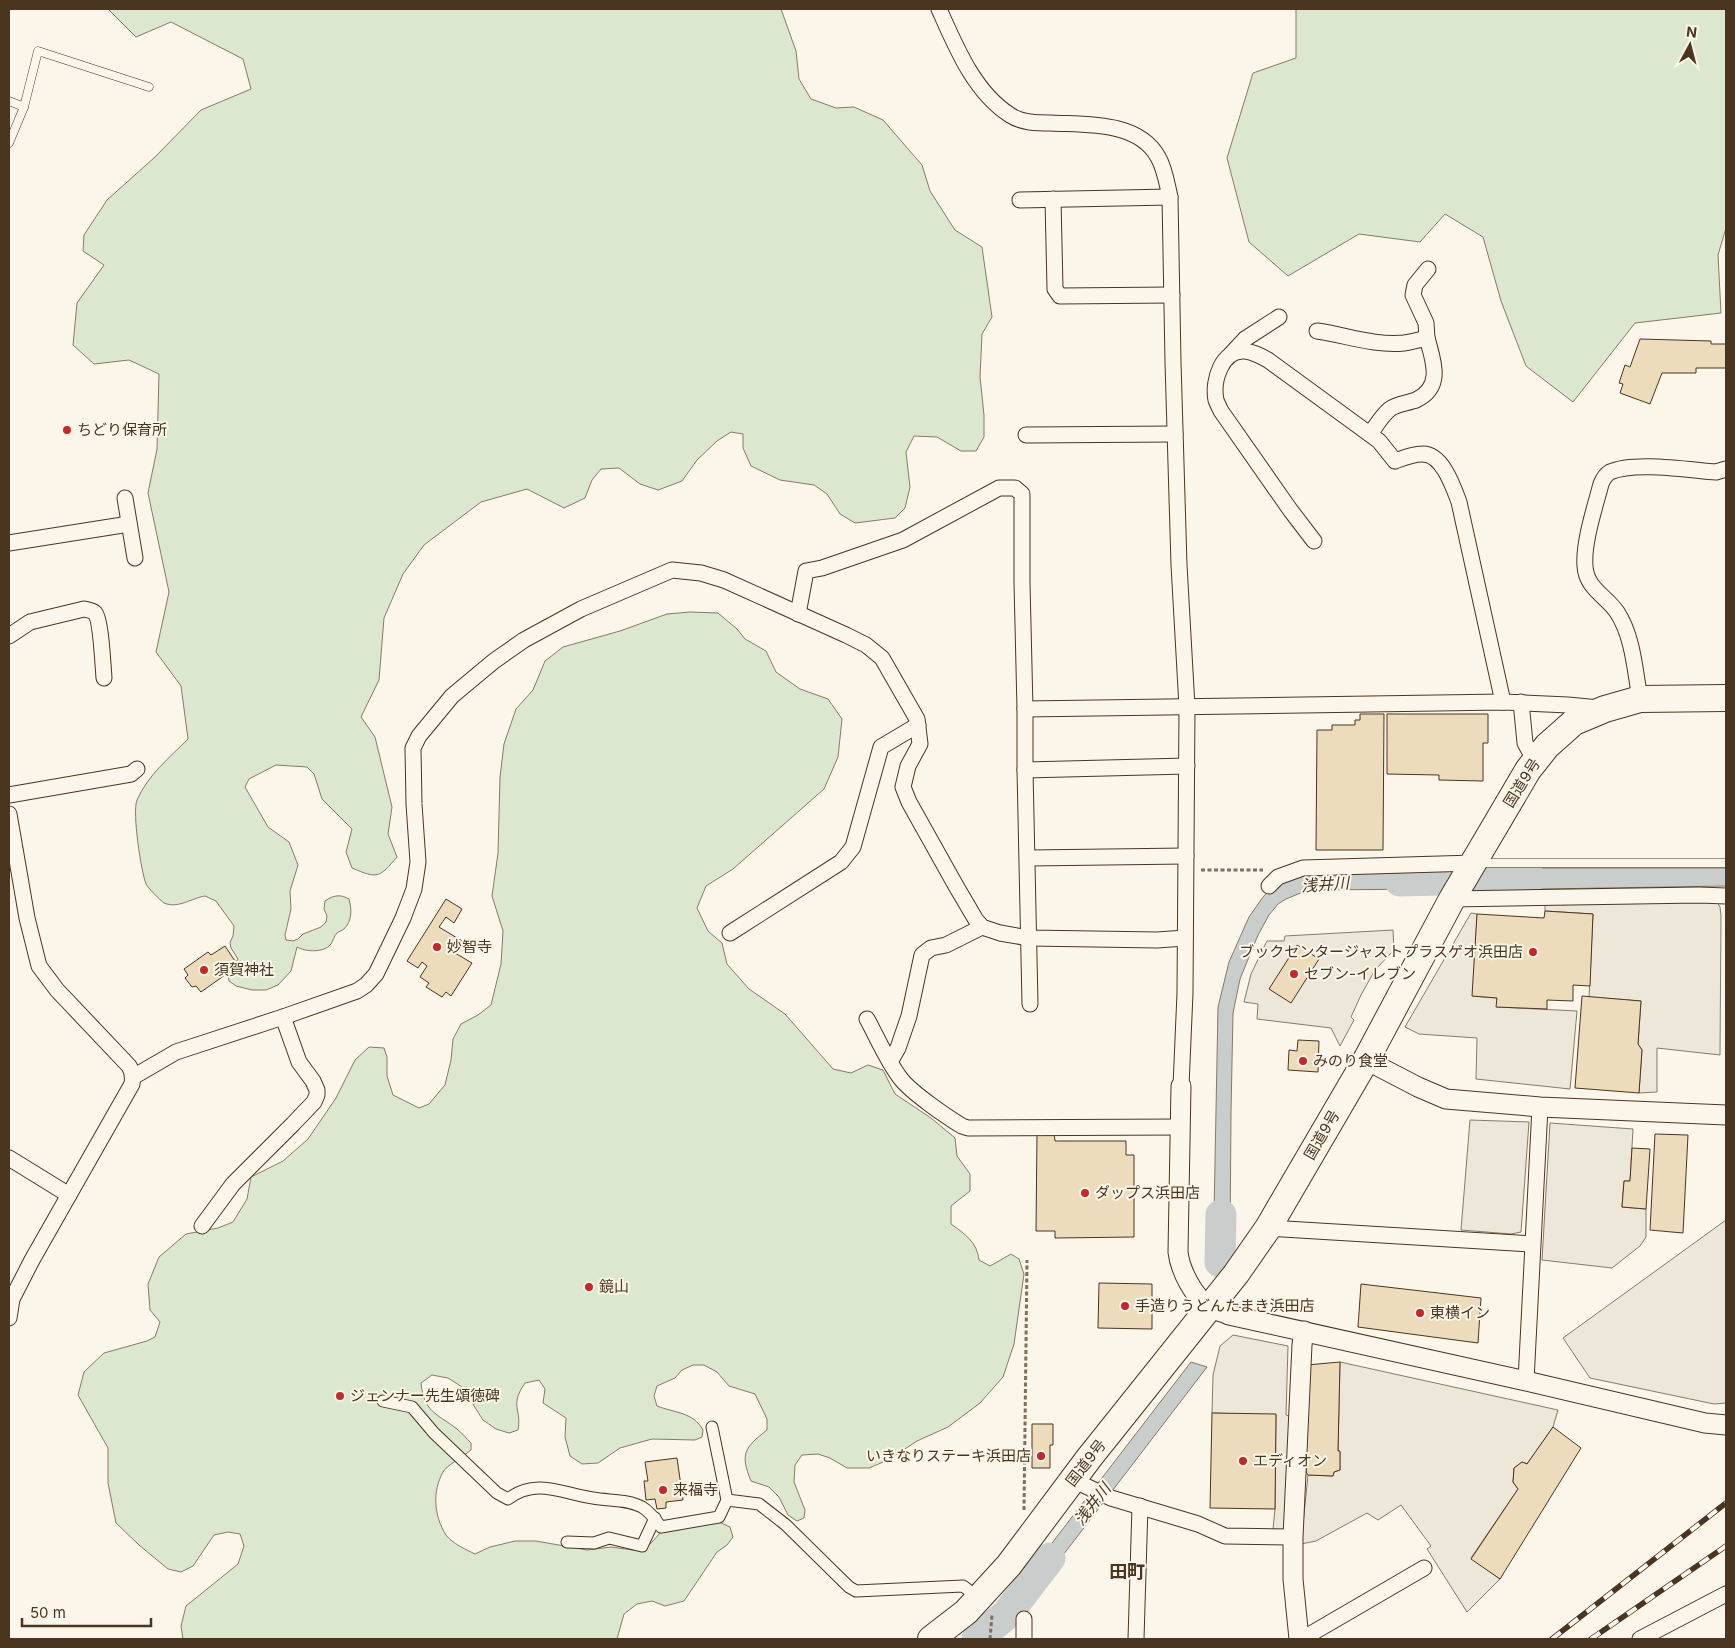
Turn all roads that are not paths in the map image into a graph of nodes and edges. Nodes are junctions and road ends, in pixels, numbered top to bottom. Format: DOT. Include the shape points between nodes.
graph roads {
  1 [pos="939,9"];
  2 [pos="149,87"];
  3 [pos="9,101"];
  4 [pos="24,106"];
  5 [pos="9,143"];
  6 [pos="1170,197"];
  7 [pos="1052,199"];
  8 [pos="1020,200"];
  9 [pos="1428,268"];
  10 [pos="1172,295"];
  11 [pos="1279,317"];
  12 [pos="1317,331"];
  13 [pos="1427,338"];
  14 [pos="1230,354"];
  15 [pos="1175,434"];
  16 [pos="1370,434"];
  17 [pos="1026,435"];
  18 [pos="1726,469"];
  19 [pos="125,498"];
  20 [pos="129,524"];
  21 [pos="1314,541"];
  22 [pos="9,543"];
  23 [pos="135,558"];
  24 [pos="798,614"];
  25 [pos="9,636"];
  26 [pos="104,678"];
  27 [pos="1726,698"];
  28 [pos="1640,699"];
  29 [pos="1503,702"];
  30 [pos="1521,702"];
  31 [pos="1187,707"];
  32 [pos="1026,709"];
  33 [pos="1605,709"];
  34 [pos="918,725"];
  35 [pos="1535,761"];
  36 [pos="1187,766"];
  37 [pos="137,769"];
  38 [pos="1025,770"];
  39 [pos="9,795"];
  40 [pos="9,815"];
  41 [pos="1028,858"];
  42 [pos="1186,863"];
  43 [pos="1726,863"];
  44 [pos="1463,880"];
  45 [pos="1269,886"];
  46 [pos="1726,896"];
  47 [pos="982,927"];
  48 [pos="730,933"];
  49 [pos="1029,938"];
  50 [pos="1185,938"];
  51 [pos="1030,1004"];
  52 [pos="283,1017"];
  53 [pos="867,1019"];
  54 [pos="1366,1060"];
  55 [pos="890,1062"];
  56 [pos="133,1077"];
  57 [pos="1180,1086"];
  58 [pos="1540,1107"];
  59 [pos="1726,1115"];
  60 [pos="1180,1126"];
  61 [pos="9,1158"];
  62 [pos="69,1195"];
  63 [pos="202,1226"];
  64 [pos="1268,1228"];
  65 [pos="1532,1244"];
  66 [pos="1209,1307"];
  67 [pos="9,1318"];
  68 [pos="1304,1331"];
  69 [pos="1526,1381"];
  70 [pos="383,1401"];
  71 [pos="1726,1425"];
  72 [pos="712,1428"];
  73 [pos="1082,1484"];
  74 [pos="727,1500"];
  75 [pos="1140,1506"];
  76 [pos="655,1518"];
  77 [pos="1293,1537"];
  78 [pos="567,1542"];
  79 [pos="1424,1568"];
  80 [pos="1726,1594"];
  81 [pos="986,1605"];
  82 [pos="1024,1619"];
  83 [pos="930,1639"];
  84 [pos="1024,1639"];
  85 [pos="1136,1639"];
  86 [pos="1301,1639"];
  87 [pos="1640,1639"];
  1 -- 6 [label="street" via="972,75 984,92 1010,115 1032,122 1087,125 1134,134 1145,140 1159,158"];
  2 -- 4 [label="lane" via="38,51"];
  3 -- 4 [label="lane"];
  4 -- 5 [label="lane"];
  6 -- 7 [label="street"];
  6 -- 10 [label="street"];
  7 -- 8 [label="street"];
  7 -- 10 [label="street" via="1055,289 1060,296"];
  9 -- 13 [label="street" via="1415,285 1413,295 1424,318"];
  10 -- 15 [label="street"];
  11 -- 14 [label="street" via="1245,338"];
  12 -- 13 [label="street" via="1384,343"];
  13 -- 16 [label="street" via="1435,364 1430,390 1416,400 1390,408"];
  14 -- 16 [label="street" via="1244,351 1268,360"];
  14 -- 21 [label="street" via="1217,377 1216,400 1290,511"];
  15 -- 17 [label="street"];
  15 -- 31 [label="street"];
  16 -- 29 [label="street" via="1395,460 1421,453 1430,455 1447,474 1459,502"];
  18 -- 28 [label="street" via="1716,472 1633,468 1609,473 1601,484 1587,545 1586,575 1588,582 1616,609 1626,629"];
  19 -- 20 [label="street"];
  20 -- 22 [label="street"];
  20 -- 23 [label="street"];
  24 -- 32 [label="street" via="806,571 903,540 999,488 1014,488 1022,494"];
  24 -- 34 [label="street" via="866,645 882,658"];
  24 -- 52 [label="street" via="724,580 672,570 552,624 479,673 452,696 413,748 418,862 414,889 376,974 356,991"];
  25 -- 26 [label="street" via="30,622 84,609 94,612 98,621"];
  27 -- 28 [label="highway, 国道9号"];
  28 -- 33 [label="highway, 国道9号"];
  29 -- 30 [label="street"];
  29 -- 31 [label="street"];
  30 -- 33 [label="street"];
  30 -- 35 [label="street" via="1525,742"];
  31 -- 32 [label="street"];
  31 -- 36 [label="street"];
  32 -- 38 [label="street"];
  33 -- 35 [label="highway, 国道9号" via="1574,722"];
  34 -- 47 [label="street" via="920,744 908,766 903,787 961,895"];
  34 -- 48 [label="street" via="881,747 853,847 841,862"];
  35 -- 44 [label="highway, 国道9号"];
  36 -- 38 [label="street"];
  36 -- 42 [label="street"];
  37 -- 39 [label="street" via="132,774"];
  38 -- 41 [label="street"];
  40 -- 56 [label="street" via="39,966 129,1066"];
  41 -- 42 [label="street"];
  41 -- 49 [label="street"];
  42 -- 50 [label="street"];
  43 -- 44 [label="lane"];
  44 -- 45 [label="street" via="1310,868 1278,877"];
  44 -- 46 [label="street"];
  44 -- 54 [label="highway, 国道9号"];
  47 -- 49 [label="street"];
  47 -- 55 [label="street" via="946,945 931,948 922,956 909,1016"];
  49 -- 50 [label="street"];
  49 -- 51 [label="street"];
  50 -- 57 [label="street"];
  52 -- 56 [label="street" via="176,1052"];
  52 -- 63 [label="street" via="299,1062 313,1080 317,1095 314,1102 233,1184"];
  53 -- 55 [label="street"];
  54 -- 58 [label="street" via="1446,1099"];
  54 -- 64 [label="highway, 国道9号"];
  55 -- 60 [label="street" via="910,1088 968,1128"];
  56 -- 62 [label="street"];
  57 -- 60 [label="street"];
  58 -- 59 [label="street"];
  58 -- 65 [label="street"];
  60 -- 66 [label="street" via="1179,1262 1189,1283"];
  61 -- 62 [label="street"];
  62 -- 67 [label="street" via="12,1299"];
  64 -- 65 [label="street"];
  64 -- 66 [label="highway, 国道9号"];
  65 -- 69 [label="street"];
  66 -- 68 [label="street" via="1229,1315"];
  66 -- 73 [label="highway, 国道9号"];
  68 -- 69 [label="street"];
  68 -- 77 [label="street"];
  69 -- 71 [label="street" via="1705,1423"];
  70 -- 76 [label="street" via="412,1407 441,1440 497,1493 508,1499 518,1491 538,1487 557,1489 642,1507"];
  72 -- 74 [label="street"];
  73 -- 75 [label="street" via="1111,1498"];
  73 -- 81 [label="highway, 国道9号" via="1009,1565"];
  74 -- 76 [label="street" via="718,1517 661,1527"];
  74 -- 81 [label="street" via="759,1504 856,1591 963,1586"];
  75 -- 77 [label="street" via="1225,1536"];
  75 -- 85 [label="street"];
  76 -- 78 [label="street" via="642,1546 608,1538 594,1543"];
  77 -- 86 [label="street" via="1293,1580"];
  79 -- 86 [label="street"];
  80 -- 87 [label="street"];
  81 -- 83 [label="highway, 国道9号" via="966,1612"];
  82 -- 84 [label="street"];
}
